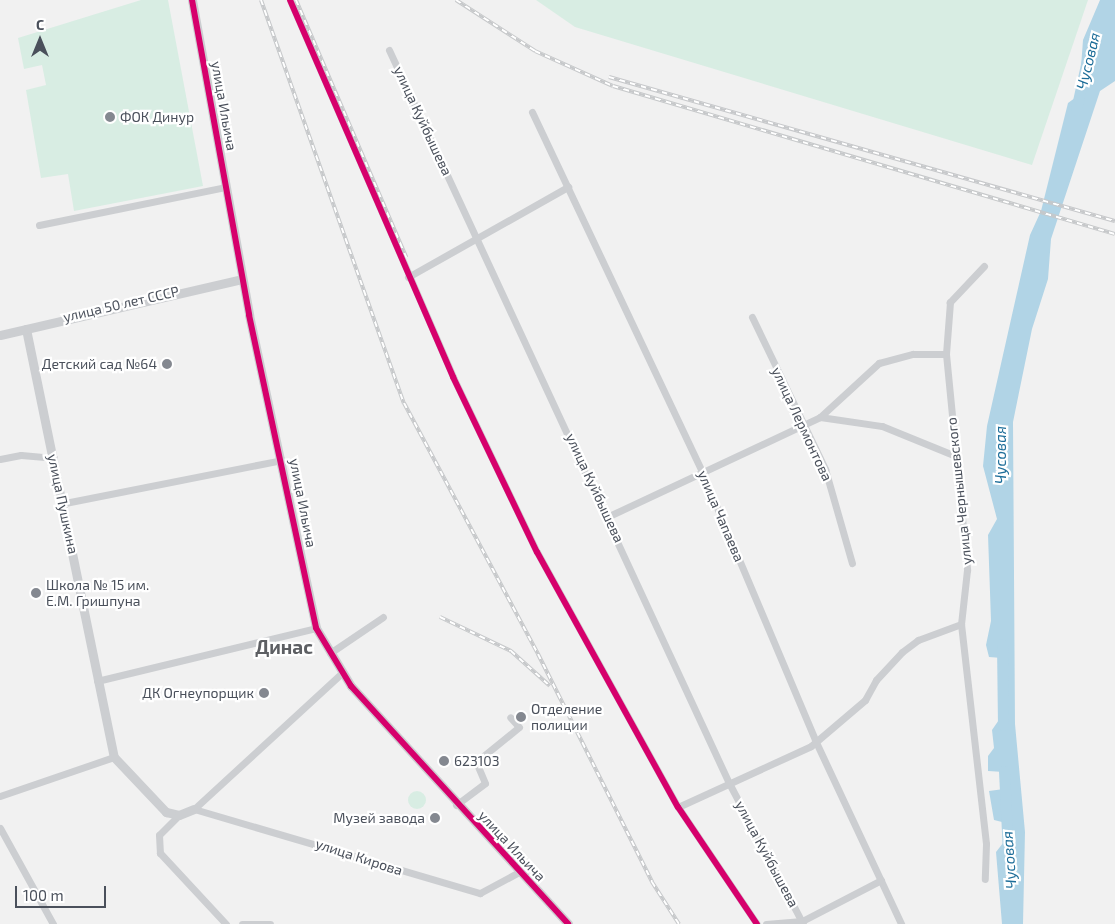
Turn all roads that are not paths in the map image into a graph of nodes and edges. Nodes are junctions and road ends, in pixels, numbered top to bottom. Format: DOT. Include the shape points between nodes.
graph roads {
  1 [pos="192,0"];
  2 [pos="290,0"];
  3 [pos="389,50"];
  4 [pos="532,112"];
  5 [pos="226,187"];
  6 [pos="568,187"];
  7 [pos="39,225"];
  8 [pos="478,237"];
  9 [pos="984,266"];
  10 [pos="408,277"];
  11 [pos="242,279"];
  12 [pos="752,317"];
  13 [pos="26,329"];
  14 [pos="0,335"];
  15 [pos="946,354"];
  16 [pos="820,417"];
  17 [pos="803,426"];
  18 [pos="953,455"];
  19 [pos="54,458"];
  20 [pos="0,459"];
  21 [pos="282,460"];
  22 [pos="702,472"];
  23 [pos="65,503"];
  24 [pos="609,516"];
  25 [pos="852,563"];
  26 [pos="383,617"];
  27 [pos="961,624"];
  28 [pos="316,628"];
  29 [pos="330,653"];
  30 [pos="342,673"];
  31 [pos="97,681"];
  32 [pos="510,717"];
  33 [pos="815,740"];
  34 [pos="114,757"];
  35 [pos="729,783"];
  36 [pos="0,796"];
  37 [pos="456,805"];
  38 [pos="678,807"];
  39 [pos="194,809"];
  40 [pos="178,816"];
  41 [pos="0,828"];
  42 [pos="520,872"];
  43 [pos="985,879"];
  44 [pos="881,880"];
  45 [pos="803,922"];
  46 [pos="53,924"];
  47 [pos="226,924"];
  48 [pos="242,924"];
  49 [pos="270,924"];
  50 [pos="568,924"];
  51 [pos="757,924"];
  52 [pos="766,924"];
  53 [pos="902,924"];
  1 -- 5 [label="street, улица Ильича"];
  2 -- 10 [label="street"];
  3 -- 8 [label="street, улица Куйбышева"];
  4 -- 6 [label="street, улица Чапаева"];
  5 -- 7 [label="street"];
  5 -- 11 [label="street, улица Ильича"];
  6 -- 8 [label="street"];
  6 -- 22 [label="street, улица Чапаева"];
  8 -- 10 [label="street"];
  8 -- 24 [label="street, улица Куйбышева"];
  9 -- 15 [label="street, улица Чернышевского" via="950,302"];
  10 -- 38 [label="street" via="537,552"];
  11 -- 13 [label="street, улица 50 лет СССР"];
  11 -- 21 [label="street, улица Ильича"];
  12 -- 17 [label="street, улица Лермонтова"];
  13 -- 14 [label="street, улица 50 лет СССР"];
  13 -- 19 [label="street, улица Пушкина"];
  15 -- 16 [label="street" via="913,354 879,363"];
  15 -- 18 [label="street, улица Чернышевского"];
  16 -- 17 [label="street"];
  16 -- 18 [label="street" via="882,426"];
  17 -- 22 [label="street"];
  17 -- 25 [label="street, улица Лермонтова" via="825,469"];
  18 -- 27 [label="street, улица Чернышевского" via="967,570"];
  19 -- 20 [label="street" via="21,455"];
  19 -- 23 [label="street, улица Пушкина"];
  21 -- 23 [label="street"];
  21 -- 28 [label="street, улица Ильича"];
  22 -- 24 [label="street"];
  22 -- 33 [label="street, улица Чапаева"];
  23 -- 31 [label="street, улица Пушкина"];
  24 -- 35 [label="street, улица Куйбышева"];
  26 -- 29 [label="street"];
  27 -- 33 [label="street" via="918,640 902,652 876,680 865,700"];
  27 -- 43 [label="street, улица Чернышевского" via="986,844"];
  28 -- 29 [label="street, улица Ильича"];
  28 -- 31 [label="street"];
  29 -- 30 [label="street, улица Ильича"];
  30 -- 37 [label="street, улица Ильича"];
  30 -- 39 [label="street"];
  31 -- 34 [label="street, улица Пушкина"];
  32 -- 37 [label="street" via="519,727 476,762 485,783"];
  33 -- 35 [label="street" via="800,753"];
  33 -- 44 [label="street, улица Чапаева"];
  34 -- 36 [label="street"];
  34 -- 40 [label="street" via="166,812"];
  35 -- 38 [label="street"];
  35 -- 45 [label="street, улица Куйбышева"];
  37 -- 42 [label="street, улица Ильича"];
  38 -- 51 [label="street"];
  39 -- 40 [label="street"];
  39 -- 42 [label="street, улица Кирова" via="480,892"];
  40 -- 47 [label="street" via="159,835 160,853"];
  41 -- 46 [label="street"];
  42 -- 50 [label="street, улица Ильича"];
  44 -- 45 [label="street"];
  44 -- 53 [label="street, улица Чапаева"];
  45 -- 52 [label="street"];
  48 -- 49 [label="street"];
}
